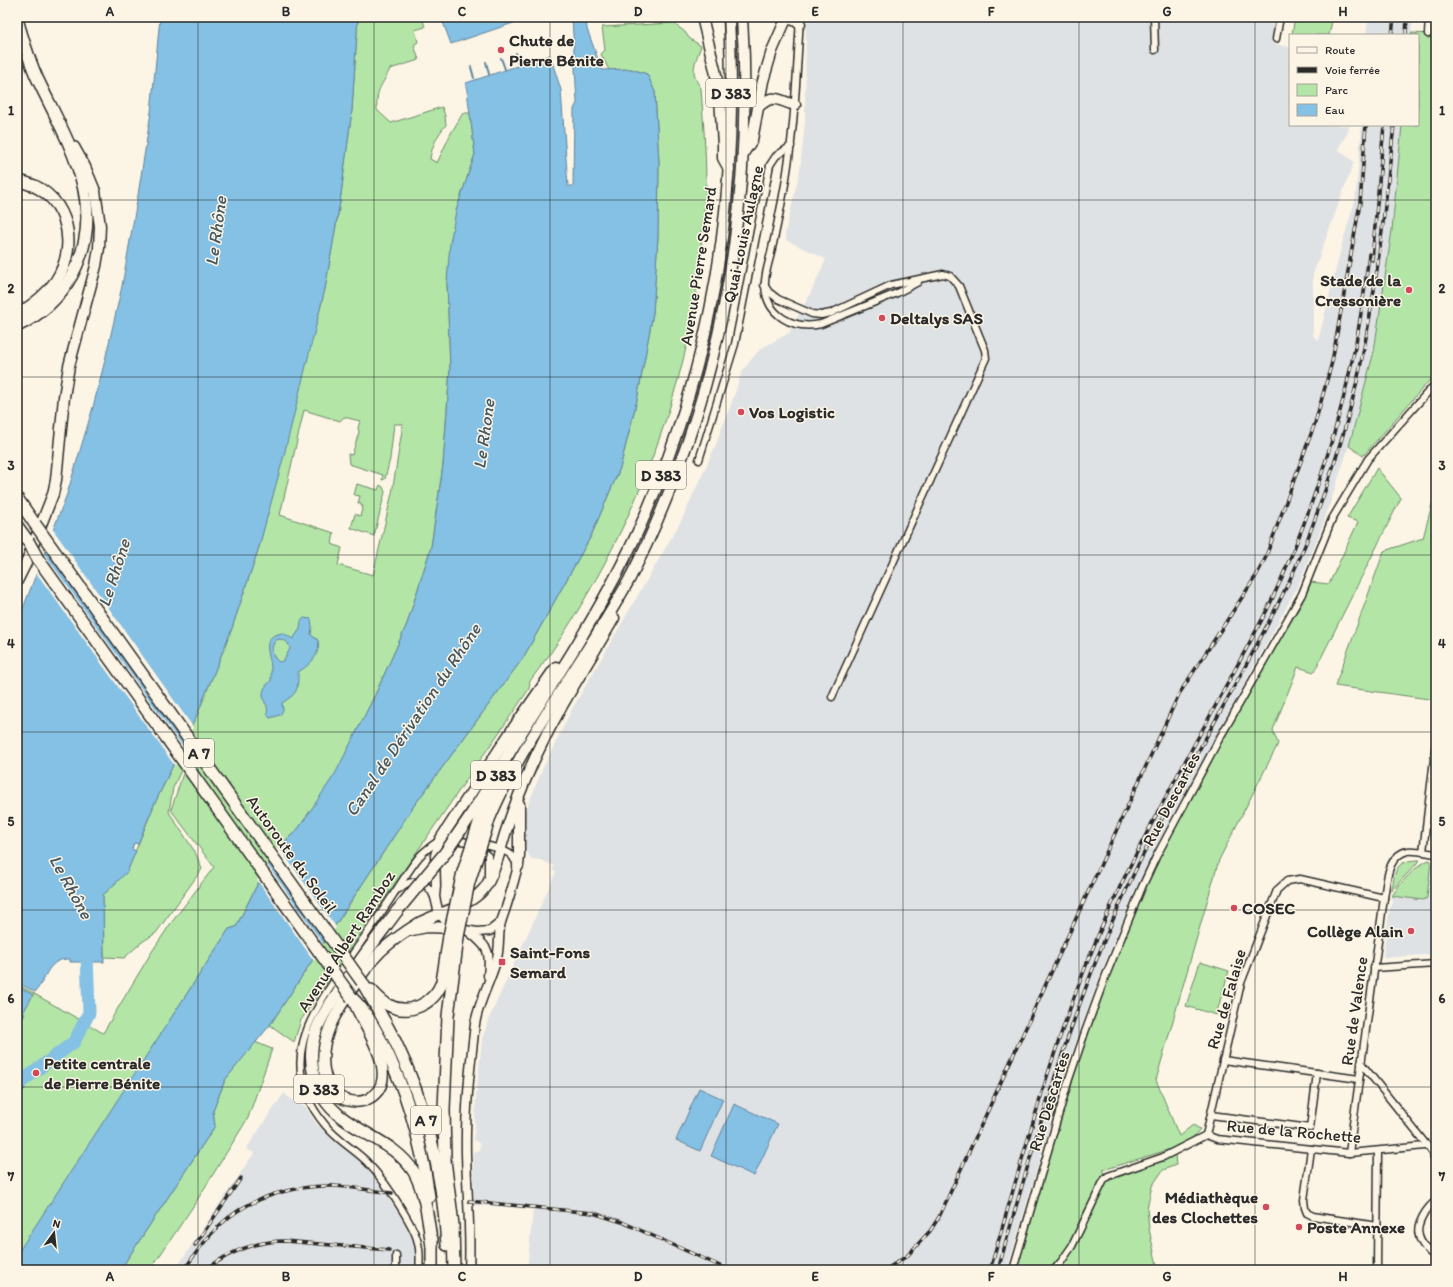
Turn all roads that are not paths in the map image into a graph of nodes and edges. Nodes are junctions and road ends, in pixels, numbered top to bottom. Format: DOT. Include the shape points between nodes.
graph roads {
  1 [pos="702,17"];
  2 [pos="729,17"];
  3 [pos="742,17"];
  4 [pos="1154,17"];
  5 [pos="1280,17"];
  6 [pos="1429,17"];
  7 [pos="786,18"];
  8 [pos="17,19"];
  9 [pos="800,21"];
  10 [pos="1428,34"];
  11 [pos="1276,39"];
  12 [pos="1155,50"];
  13 [pos="796,105"];
  14 [pos="758,107"];
  15 [pos="63,128"];
  16 [pos="791,146"];
  17 [pos="744,152"];
  18 [pos="729,169"];
  19 [pos="17,181"];
  20 [pos="925,278"];
  21 [pos="764,285"];
  22 [pos="17,315"];
  23 [pos="17,326"];
  24 [pos="1436,383"];
  25 [pos="699,460"];
  26 [pos="17,498"];
  27 [pos="17,526"];
  28 [pos="23,542"];
  29 [pos="629,579"];
  30 [pos="17,581"];
  31 [pos="592,618"];
  32 [pos="832,697"];
  33 [pos="520,735"];
  34 [pos="1436,742"];
  35 [pos="520,794"];
  36 [pos="480,820"];
  37 [pos="440,840"];
  38 [pos="471,843"];
  39 [pos="500,850"];
  40 [pos="1423,852"];
  41 [pos="1436,854"];
  42 [pos="518,866"];
  43 [pos="488,882"];
  44 [pos="395,893"];
  45 [pos="434,897"];
  46 [pos="1384,898"];
  47 [pos="439,914"];
  48 [pos="501,922"];
  49 [pos="467,930"];
  50 [pos="406,931"];
  51 [pos="453,934"];
  52 [pos="1436,964"];
  53 [pos="1374,968"];
  54 [pos="362,982"];
  55 [pos="487,984"];
  56 [pos="352,998"];
  57 [pos="1223,1060"];
  58 [pos="1361,1063"];
  59 [pos="1317,1073"];
  60 [pos="1359,1079"];
  61 [pos="1211,1115"];
  62 [pos="1206,1135"];
  63 [pos="1436,1145"];
  64 [pos="1428,1146"];
  65 [pos="1311,1149"];
  66 [pos="1378,1151"];
  67 [pos="1349,1152"];
  68 [pos="1434,1154"];
  69 [pos="1436,1168"];
  70 [pos="1436,1202"];
  71 [pos="1377,1226"];
  72 [pos="432,1246"];
  73 [pos="396,1255"];
  74 [pos="1436,1258"];
  75 [pos="396,1270"];
  76 [pos="419,1270"];
  77 [pos="432,1270"];
  78 [pos="448,1270"];
  79 [pos="454,1270"];
  80 [pos="469,1270"];
  81 [pos="1014,1270"];
  82 [pos="1054,1270"];
  83 [pos="1376,1270"];
  1 -- 18 [label="highway" via="720,98 723,158"];
  2 -- 18 [label="highway, Avenue Pierre Semard / D 383" via="732,83"];
  3 -- 17 [label="highway, Avenue Pierre Semard / D 383"];
  4 -- 12 [label="street"];
  5 -- 11 [label="street"];
  6 -- 10 [label="street"];
  7 -- 9 [label="highway"];
  7 -- 14 [label="highway" via="772,51"];
  8 -- 15 [label="highway" via="38,79"];
  9 -- 13 [label="street"];
  13 -- 14 [label="highway" via="780,98 770,98"];
  13 -- 16 [label="street"];
  14 -- 17 [label="highway" via="752,140"];
  15 -- 23 [label="highway" via="85,190 87,208 84,240 75,270 60,292 41,311"];
  15 -- 30 [label="highway" via="95,191 100,220 99,248 69,366 53,494"];
  16 -- 21 [label="street" via="782,203"];
  16 -- 25 [label="street, Quai Louis Aulagne" via="776,156 770,165 735,344"];
  17 -- 29 [label="highway, Avenue Pierre Semard / D 383" via="733,257 714,353 684,453 658,520"];
  18 -- 31 [label="highway, Avenue Pierre Semard / D 383" via="724,230 716,278 701,352 686,404 662,473 638,530"];
  19 -- 22 [label="highway" via="37,188 53,200 66,224 69,243 56,281 38,301"];
  20 -- 21 [label="street" via="891,285 831,313 821,315 812,314 778,300"];
  20 -- 21 [label="street" via="890,296 821,324 805,326 790,322 774,313"];
  20 -- 32 [label="street" via="943,274 950,276 959,286 986,358"];
  24 -- 81 [label="street, Rue Descartes" via="1368,459 1332,519 1302,594 1214,748 1142,887 1106,974 1076,1059"];
  26 -- 54 [label="highway, Autoroute du Soleil / A 7, bridge"];
  27 -- 28 [label="highway, Autoroute du Soleil / A 7"];
  28 -- 56 [label="highway, Autoroute du Soleil / A 7, bridge" via="38,559"];
  29 -- 35 [label="highway" via="619,610 550,728"];
  29 -- 36 [label="highway, D 383" via="523,750 502,791"];
  31 -- 33 [label="highway, D 383" via="577,647"];
  31 -- 37 [label="highway" via="512,730"];
  33 -- 36 [label="highway"];
  34 -- 40 [label="street"];
  35 -- 39 [label="highway"];
  35 -- 42 [label="highway"];
  36 -- 51 [label="highway, D 383, bridge" via="469,882"];
  36 -- 72 [label="highway, D 383, bridge" via="445,853 366,952 324,1016 314,1036 312,1051 312,1064 318,1087 332,1109 393,1149 413,1172 423,1194"];
  37 -- 38 [label="street"];
  37 -- 44 [label="street, Avenue Albert Ramboz" via="420,856"];
  37 -- 45 [label="street" via="435,855"];
  38 -- 39 [label="street"];
  38 -- 43 [label="street" via="488,856"];
  39 -- 42 [label="street" via="511,855"];
  39 -- 43 [label="highway"];
  40 -- 41 [label="street, Rue de Valence"];
  40 -- 46 [label="street, Rue de Valence" via="1409,851 1395,858 1390,865"];
  42 -- 48 [label="street"];
  43 -- 47 [label="highway" via="475,898"];
  44 -- 45 [label="street" via="405,884 418,881 427,886"];
  44 -- 76 [label="street, Avenue Albert Ramboz" via="314,1013 306,1030 300,1062 310,1103 326,1126 366,1161 387,1184 411,1224 419,1246"];
  45 -- 47 [label="street"];
  46 -- 53 [label="street, Rue de Valence"];
  46 -- 57 [label="street, Rue de Falaise" via="1300,878 1287,880 1277,890 1241,983"];
  47 -- 50 [label="highway"];
  47 -- 51 [label="street"];
  48 -- 49 [label="street" via="484,932"];
  48 -- 55 [label="street" via="498,956"];
  49 -- 51 [label="street"];
  49 -- 55 [label="street" via="488,951 490,961"];
  50 -- 51 [label="highway" via="427,927"];
  50 -- 56 [label="highway" via="385,947 367,967 339,1008 325,1040 324,1063 329,1085 341,1098 356,1102 369,1098 378,1091 383,1071 376,1049"];
  51 -- 54 [label="highway" via="440,986 434,996 420,1006 405,1009 392,1007"];
  51 -- 79 [label="highway, D 383" via="444,1109 445,1160 453,1225"];
  52 -- 53 [label="street"];
  53 -- 58 [label="street, Rue de Valence"];
  54 -- 78 [label="highway, Autoroute du Soleil / A 7" via="408,1069 428,1126 438,1166"];
  55 -- 80 [label="street" via="479,1003 475,1025 466,1124 471,1243"];
  56 -- 72 [label="highway, Autoroute du Soleil / A 7" via="362,1008 385,1049 408,1107 427,1183"];
  57 -- 59 [label="street"];
  57 -- 61 [label="street, Rue de Falaise"];
  58 -- 60 [label="street, Rue de Valence"];
  58 -- 64 [label="street"];
  59 -- 60 [label="street"];
  59 -- 61 [label="street" via="1310,1128"];
  60 -- 67 [label="street, Rue de Valence"];
  61 -- 62 [label="street, Rue de Falaise"];
  62 -- 65 [label="street, Rue de la Rochette" via="1217,1139"];
  62 -- 82 [label="street" via="1163,1157 1108,1176 1072,1246"];
  63 -- 64 [label="street, Rue de la Rochette"];
  64 -- 66 [label="street, Rue de la Rochette"];
  64 -- 68 [label="street"];
  65 -- 67 [label="street, Rue de la Rochette"];
  65 -- 71 [label="street" via="1304,1200 1307,1213"];
  66 -- 67 [label="street, Rue de la Rochette"];
  66 -- 71 [label="street"];
  68 -- 69 [label="street"];
  70 -- 74 [label="street" via="1429,1206 1421,1218 1418,1235 1427,1251"];
  71 -- 83 [label="street"];
  72 -- 77 [label="highway, Autoroute du Soleil / A 7"];
  73 -- 75 [label="street"];
}
